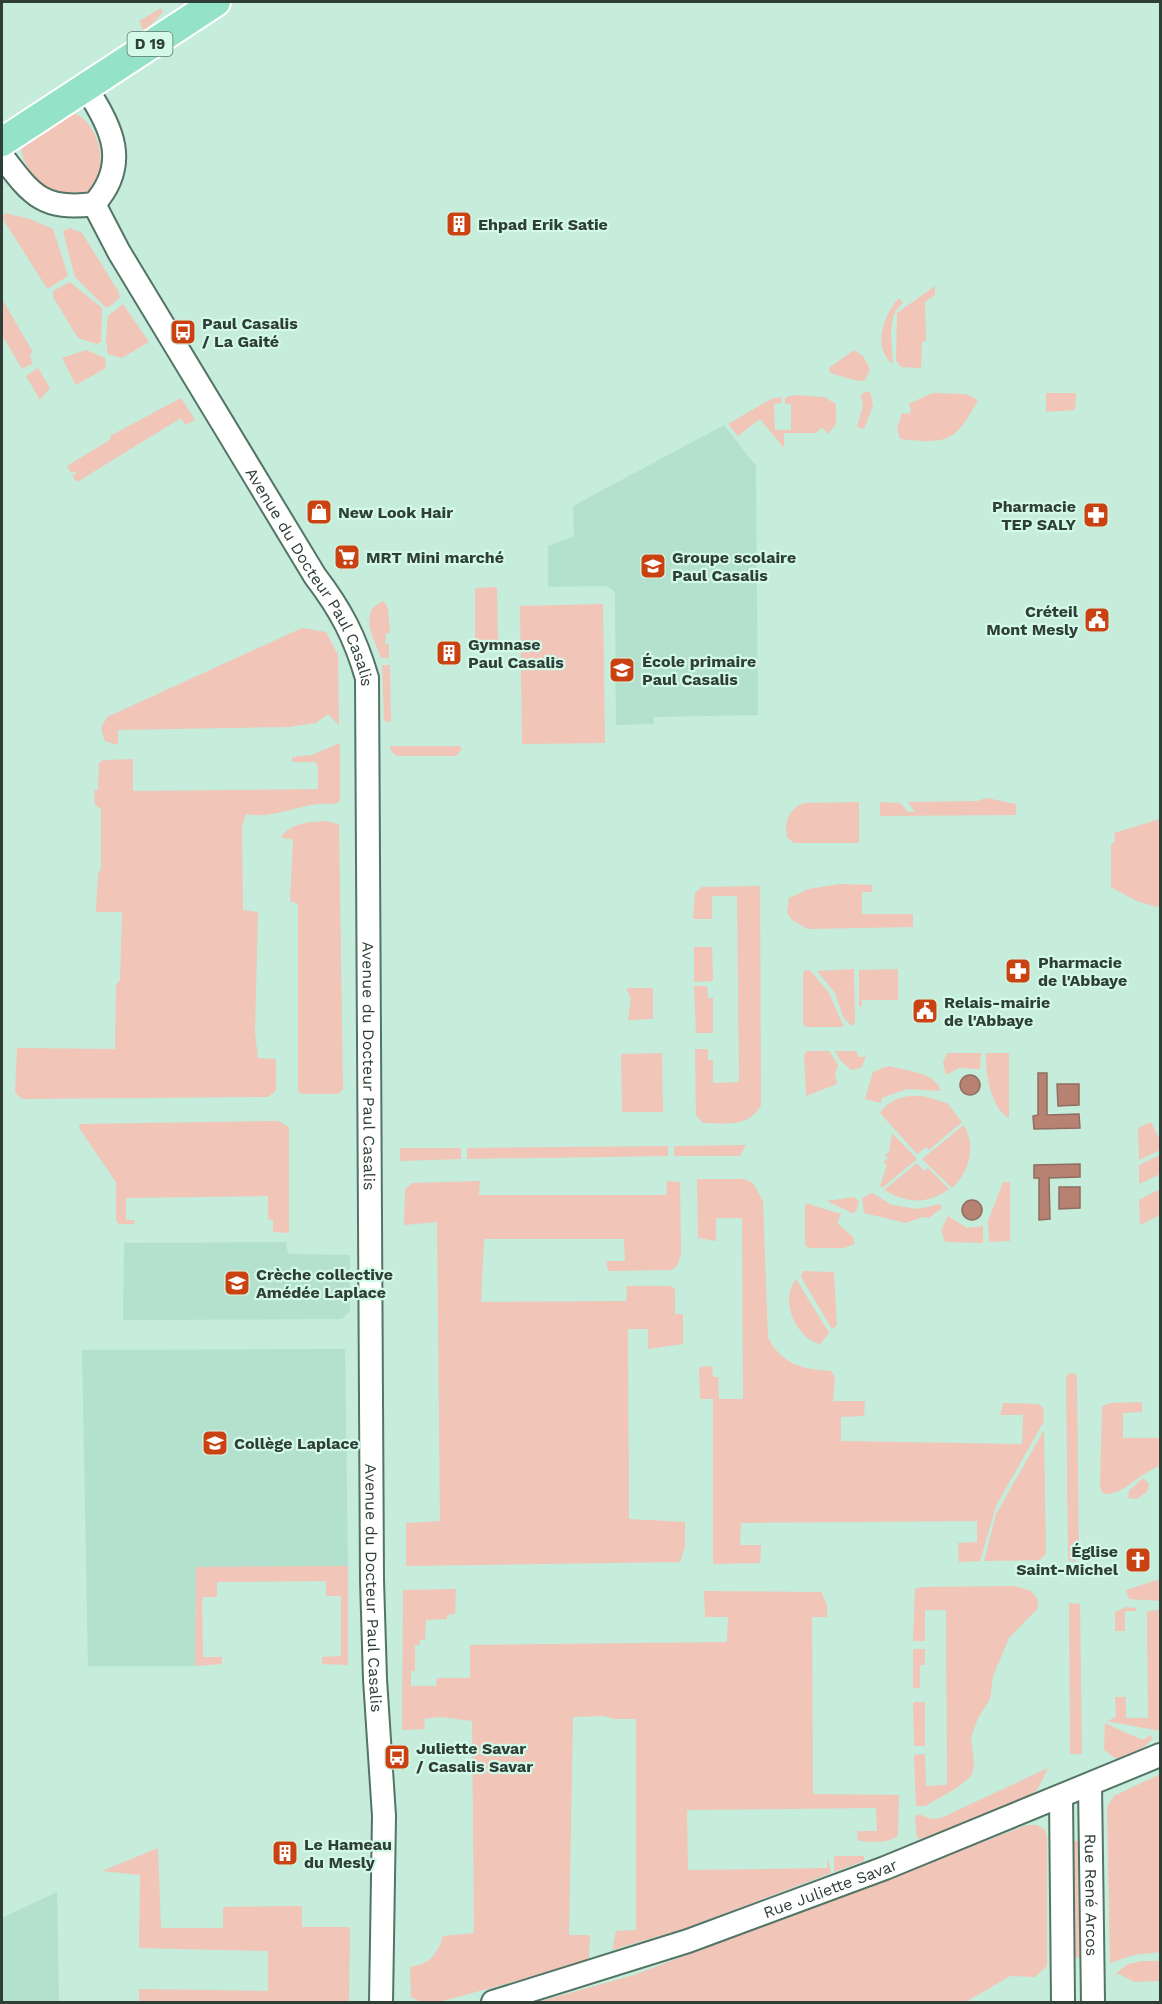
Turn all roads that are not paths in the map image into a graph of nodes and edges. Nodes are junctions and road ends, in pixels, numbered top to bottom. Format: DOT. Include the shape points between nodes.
graph roads {
  1 [pos="216,2"];
  2 [pos="86,88"];
  3 [pos="2,142"];
  4 [pos="2,156"];
  5 [pos="94,204"];
  6 [pos="1161,1755"];
  7 [pos="1090,1785"];
  8 [pos="1061,1797"];
  9 [pos="381,2002"];
  10 [pos="493,2002"];
  11 [pos="1063,2002"];
  12 [pos="1093,2002"];
  1 -- 2 [label="main road, D 19"];
  2 -- 3 [label="main road, D 19"];
  2 -- 5 [label="street" via="106,118 114,148 113,172"];
  4 -- 5 [label="street" via="30,192 47,203 69,207"];
  5 -- 9 [label="street, Avenue du Docteur Paul Casalis" via="119,252 315,576 335,602 355,638 367,678 372,1570 384,1816"];
  6 -- 7 [label="street, Rue Juliette Savar"];
  7 -- 8 [label="street, Rue Juliette Savar"];
  7 -- 12 [label="street, Rue René Arcos"];
  8 -- 10 [label="street, Rue Juliette Savar" via="679,1945"];
  8 -- 11 [label="street, Rue René Arcos"];
}
